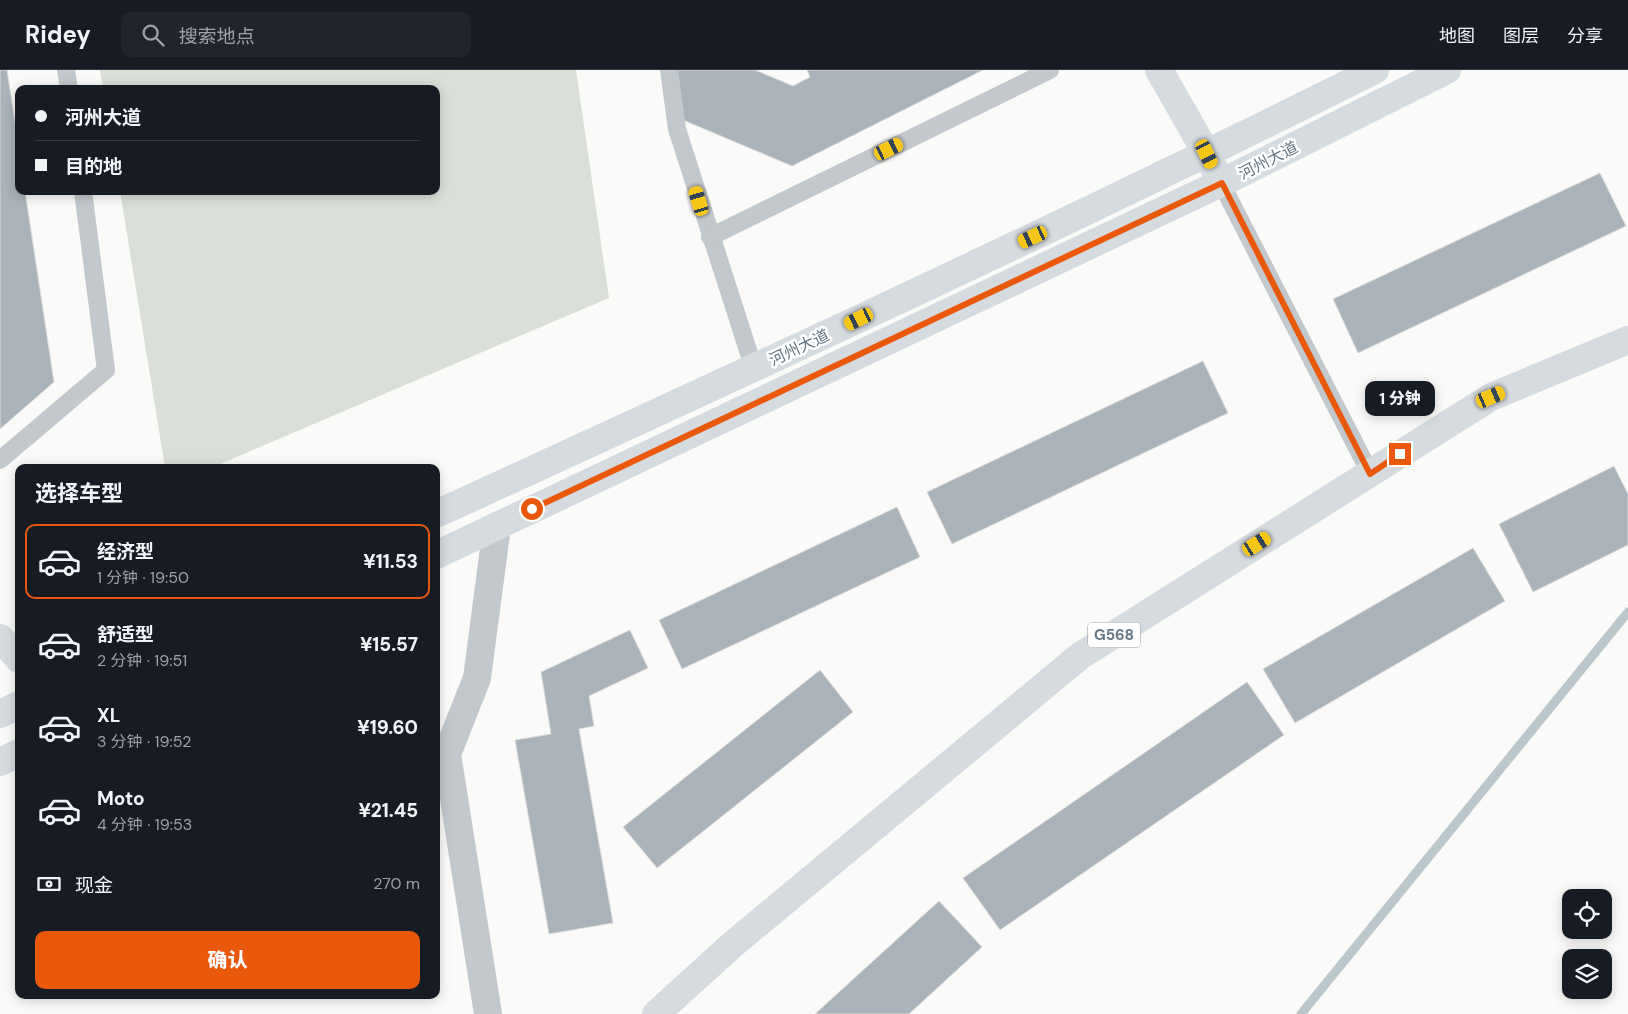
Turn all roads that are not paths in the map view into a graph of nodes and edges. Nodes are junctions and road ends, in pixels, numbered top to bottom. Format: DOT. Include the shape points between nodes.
graph roads {
  1 [pos="66,70"];
  2 [pos="669,70"];
  3 [pos="1050,70"];
  4 [pos="1159,70"];
  5 [pos="1375,70"];
  6 [pos="1447,70"];
  7 [pos="68,85"];
  8 [pos="1207,154"];
  9 [pos="1222,183"];
  10 [pos="83,195"];
  11 [pos="710,237"];
  12 [pos="1628,340"];
  13 [pos="754,369"];
  14 [pos="0,460"];
  15 [pos="1370,474"];
  16 [pos="440,512"];
  17 [pos="497,526"];
  18 [pos="440,553"];
  19 [pos="0,638"];
  20 [pos="15,655"];
  21 [pos="15,707"];
  22 [pos="0,714"];
  23 [pos="441,749"];
  24 [pos="15,755"];
  25 [pos="0,762"];
  26 [pos="488,1014"];
  27 [pos="656,1014"];
  1 -- 7 [label="lane"];
  2 -- 11 [label="lane" via="677,129"];
  3 -- 11 [label="lane"];
  4 -- 8 [label="main road"];
  5 -- 8 [label="main road, 河州大道"];
  6 -- 9 [label="main road, 河州大道"];
  8 -- 9 [label="main road"];
  8 -- 13 [label="main road, 河州大道"];
  9 -- 15 [label="lane"];
  9 -- 17 [label="main road, 河州大道"];
  10 -- 14 [label="lane" via="106,370"];
  11 -- 13 [label="lane"];
  12 -- 15 [label="main road, G568" via="1491,397"];
  13 -- 16 [label="main road, 河州大道"];
  15 -- 27 [label="main road, G568" via="1080,656 732,945"];
  17 -- 18 [label="main road, 河州大道"];
  17 -- 23 [label="street" via="477,678"];
  19 -- 20 [label="main road"];
  21 -- 22 [label="main road"];
  23 -- 26 [label="street"];
  24 -- 25 [label="main road"];
}
